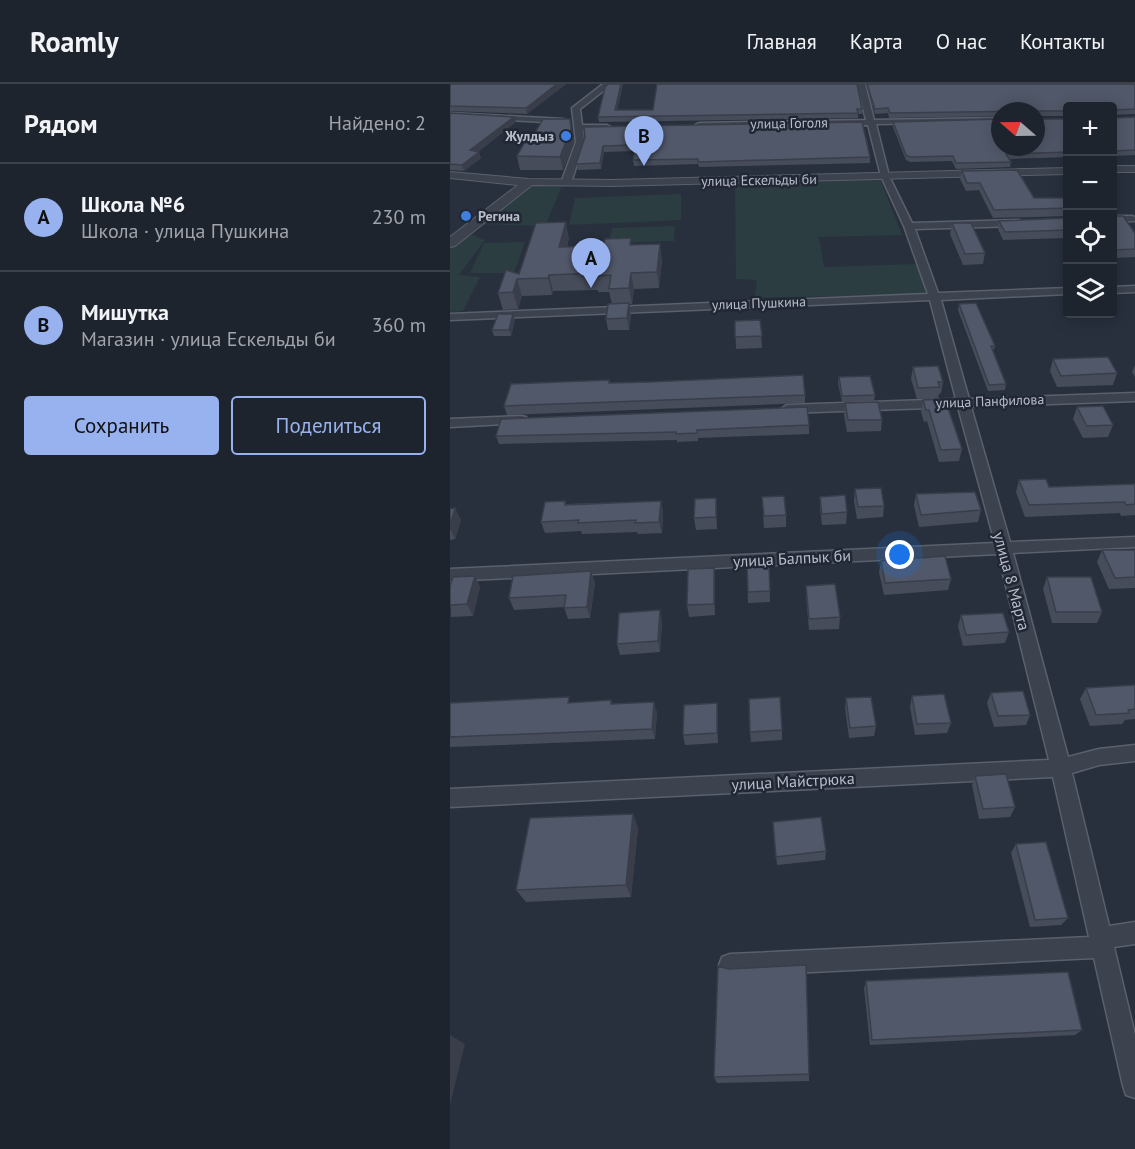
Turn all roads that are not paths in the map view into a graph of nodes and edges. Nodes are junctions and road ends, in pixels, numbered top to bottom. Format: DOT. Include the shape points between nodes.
graph roads {
  1 [pos="608,84"];
  2 [pos="861,84"];
  3 [pos="450,116"];
  4 [pos="991,120"];
  5 [pos="869,121"];
  6 [pos="577,125"];
  7 [pos="694,125"];
  8 [pos="613,127"];
  9 [pos="1135,169"];
  10 [pos="1117,170"];
  11 [pos="1063,171"];
  12 [pos="450,175"];
  13 [pos="885,176"];
  14 [pos="529,182"];
  15 [pos="566,183"];
  16 [pos="1117,219"];
  17 [pos="1132,219"];
  18 [pos="1034,222"];
  19 [pos="909,226"];
  20 [pos="450,243"];
  21 [pos="1135,289"];
  22 [pos="1117,290"];
  23 [pos="1063,291"];
  24 [pos="933,296"];
  25 [pos="450,317"];
  26 [pos="1135,397"];
  27 [pos="963,402"];
  28 [pos="772,410"];
  29 [pos="534,419"];
  30 [pos="450,423"];
  31 [pos="1135,542"];
  32 [pos="1004,548"];
  33 [pos="450,575"];
  34 [pos="1135,753"];
  35 [pos="1061,768"];
  36 [pos="450,798"];
  37 [pos="1135,933"];
  38 [pos="1101,942"];
  39 [pos="730,965"];
  40 [pos="1135,1086"];
  1 -- 6 [label="street" via="576,108"];
  2 -- 5 [label="street, улица 8 Марта"];
  3 -- 6 [label="street"];
  4 -- 5 [label="street, улица Гоголя"];
  5 -- 7 [label="street, улица Гоголя"];
  5 -- 13 [label="street, улица 8 Марта"];
  6 -- 8 [label="street"];
  6 -- 15 [label="street" via="580,142"];
  9 -- 10 [label="street"];
  11 -- 13 [label="street, улица Ескельды би"];
  12 -- 14 [label="street, улица Ескельды би"];
  13 -- 15 [label="street, улица Ескельды би"];
  13 -- 19 [label="street, улица 8 Марта"];
  14 -- 15 [label="street, улица Ескельды би"];
  14 -- 20 [label="street"];
  16 -- 17 [label="street"];
  18 -- 19 [label="street"];
  19 -- 24 [label="street, улица 8 Марта"];
  21 -- 22 [label="street"];
  23 -- 24 [label="street, улица Пушкина"];
  24 -- 25 [label="street, улица Пушкина"];
  24 -- 27 [label="street, улица 8 Марта"];
  26 -- 27 [label="street, улица Панфилова"];
  27 -- 28 [label="street, улица Панфилова"];
  27 -- 32 [label="street, улица 8 Марта"];
  29 -- 30 [label="street"];
  31 -- 32 [label="street, улица Балпык би"];
  32 -- 33 [label="street, улица Балпык би"];
  32 -- 35 [label="street, улица 8 Марта"];
  34 -- 35 [label="street, улица Майстрюка"];
  35 -- 36 [label="street, улица Майстрюка"];
  35 -- 38 [label="street, улица 8 Марта"];
  37 -- 38 [label="street"];
  38 -- 39 [label="street"];
  38 -- 40 [label="street, улица 8 Марта"];
}
